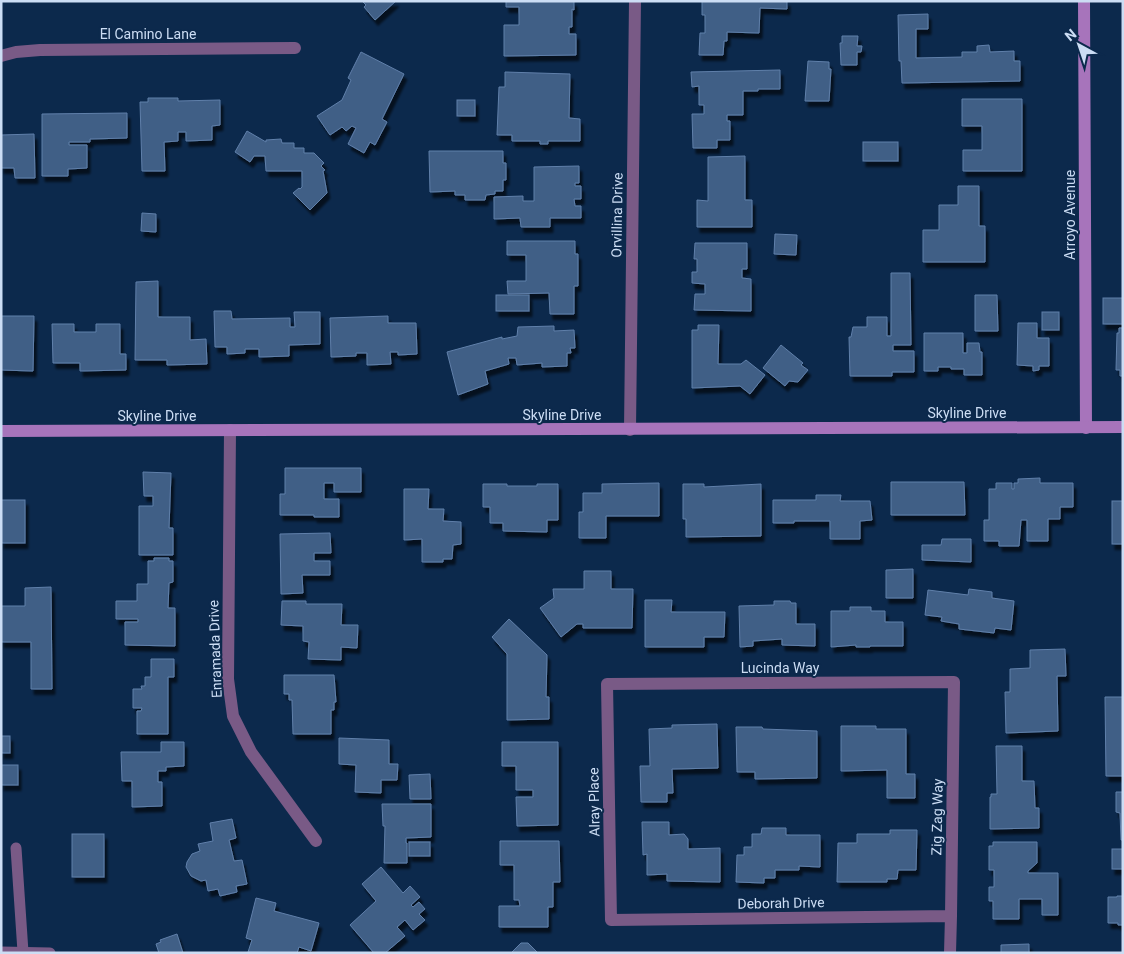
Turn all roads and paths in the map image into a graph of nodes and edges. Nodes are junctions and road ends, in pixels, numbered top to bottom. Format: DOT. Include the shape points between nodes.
graph roads {
  1 [pos="635,1"];
  2 [pos="1084,1"];
  3 [pos="295,48"];
  4 [pos="1,56"];
  5 [pos="1123,427"];
  6 [pos="1086,428"];
  7 [pos="230,430"];
  8 [pos="630,430"];
  9 [pos="1,431"];
  10 [pos="954,682"];
  11 [pos="607,684"];
  12 [pos="316,841"];
  13 [pos="16,848"];
  14 [pos="951,916"];
  15 [pos="611,920"];
  16 [pos="1,952"];
  17 [pos="23,952"];
  18 [pos="50,953"];
  19 [pos="950,953"];
  1 -- 8 [label="street, Orvillina Drive"];
  2 -- 6 [label="street, Arroyo Avenue"];
  3 -- 4 [label="street, El Camino Lane" via="40,50"];
  5 -- 6 [label="street, Skyline Drive"];
  6 -- 8 [label="street, Skyline Drive"];
  7 -- 8 [label="street, Skyline Drive"];
  7 -- 9 [label="street, Skyline Drive"];
  7 -- 12 [label="street, Enramada Drive" via="228,679 233,716 251,752"];
  10 -- 11 [label="street, Lucinda Way"];
  10 -- 14 [label="street, Zig Zag Way"];
  11 -- 15 [label="street, Alray Place"];
  13 -- 17 [label="lane"];
  14 -- 15 [label="street, Deborah Drive"];
  14 -- 19 [label="street, Zig Zag Way"];
  16 -- 17 [label="lane"];
  17 -- 18 [label="lane"];
}
